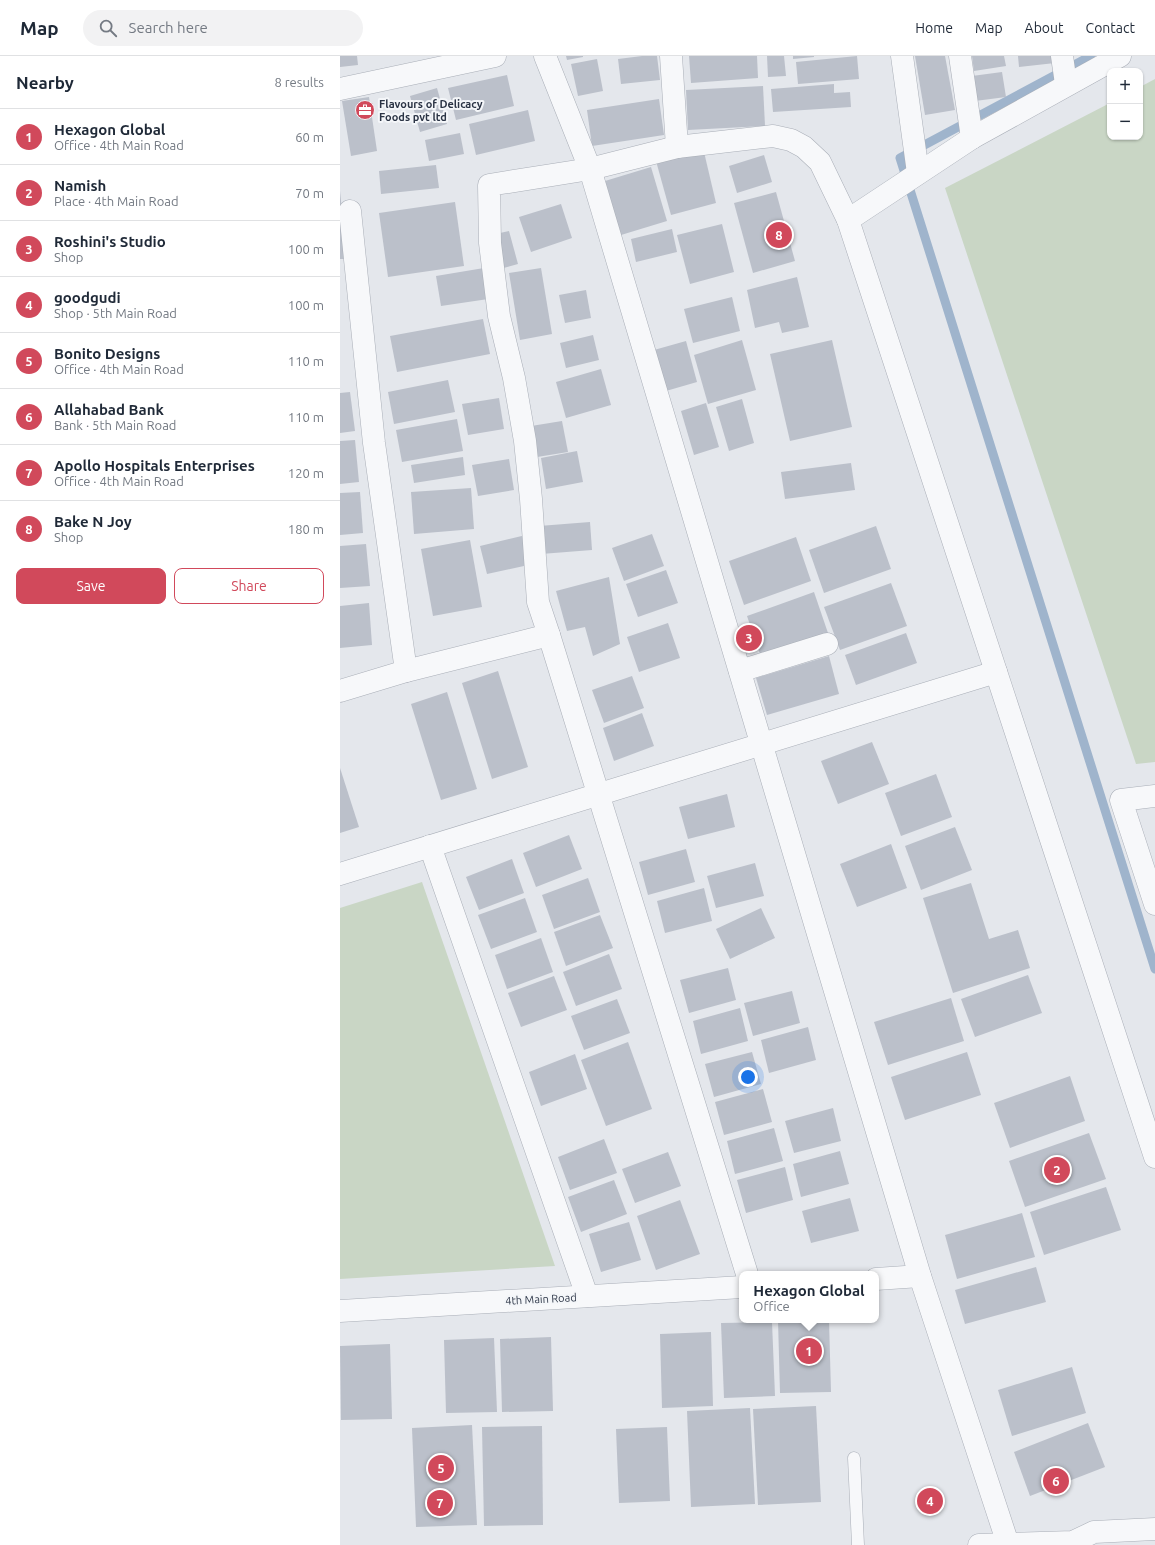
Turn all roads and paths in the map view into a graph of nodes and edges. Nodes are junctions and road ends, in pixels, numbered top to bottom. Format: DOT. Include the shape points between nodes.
graph roads {
  1 [pos="495,56"];
  2 [pos="545,56"];
  3 [pos="671,56"];
  4 [pos="902,56"];
  5 [pos="960,56"];
  6 [pos="1062,56"];
  7 [pos="1120,56"];
  8 [pos="1066,84"];
  9 [pos="340,89"];
  10 [pos="972,138"];
  11 [pos="677,147"];
  12 [pos="590,169"];
  13 [pos="918,173"];
  14 [pos="350,211"];
  15 [pos="848,220"];
  16 [pos="549,635"];
  17 [pos="827,644"];
  18 [pos="406,670"];
  19 [pos="740,671"];
  20 [pos="996,672"];
  21 [pos="340,691"];
  22 [pos="762,744"];
  23 [pos="599,794"];
  24 [pos="1155,796"];
  25 [pos="430,846"];
  26 [pos="340,874"];
  27 [pos="1155,904"];
  28 [pos="1155,1157"];
  29 [pos="746,1271"];
  30 [pos="920,1276"];
  31 [pos="879,1279"];
  32 [pos="739,1287"];
  33 [pos="586,1296"];
  34 [pos="340,1311"];
  35 [pos="854,1458"];
  36 [pos="1155,1529"];
  37 [pos="1008,1544"];
  38 [pos="1076,1544"];
  39 [pos="858,1545"];
  40 [pos="979,1545"];
  1 -- 9 [label="street"];
  2 -- 12 [label="street"];
  3 -- 11 [label="street"];
  4 -- 13 [label="street"];
  5 -- 10 [label="street"];
  6 -- 8 [label="street"];
  7 -- 8 [label="street"];
  8 -- 10 [label="street"];
  10 -- 13 [label="street"];
  11 -- 12 [label="street"];
  11 -- 15 [label="street" via="773,136 791,140 804,147 820,162"];
  12 -- 16 [label="street" via="489,185 490,243 499,316 514,378 525,441 538,602"];
  12 -- 19 [label="street"];
  13 -- 15 [label="street"];
  14 -- 18 [label="street" via="374,443"];
  15 -- 20 [label="street"];
  16 -- 18 [label="street"];
  16 -- 23 [label="street"];
  17 -- 19 [label="street"];
  18 -- 21 [label="street"];
  19 -- 22 [label="street"];
  20 -- 22 [label="street"];
  20 -- 28 [label="street"];
  22 -- 23 [label="street"];
  22 -- 30 [label="street"];
  23 -- 25 [label="street"];
  23 -- 29 [label="street"];
  24 -- 27 [label="street" via="1121,800"];
  25 -- 26 [label="street"];
  25 -- 33 [label="street"];
  30 -- 31 [label="street"];
  30 -- 37 [label="street"];
  32 -- 33 [label="street, 4th Main Road"];
  33 -- 34 [label="street, 4th Main Road"];
  35 -- 39 [label="lane"];
  36 -- 38 [label="street" via="1094,1532"];
  37 -- 38 [label="street"];
  37 -- 40 [label="street"];
}
